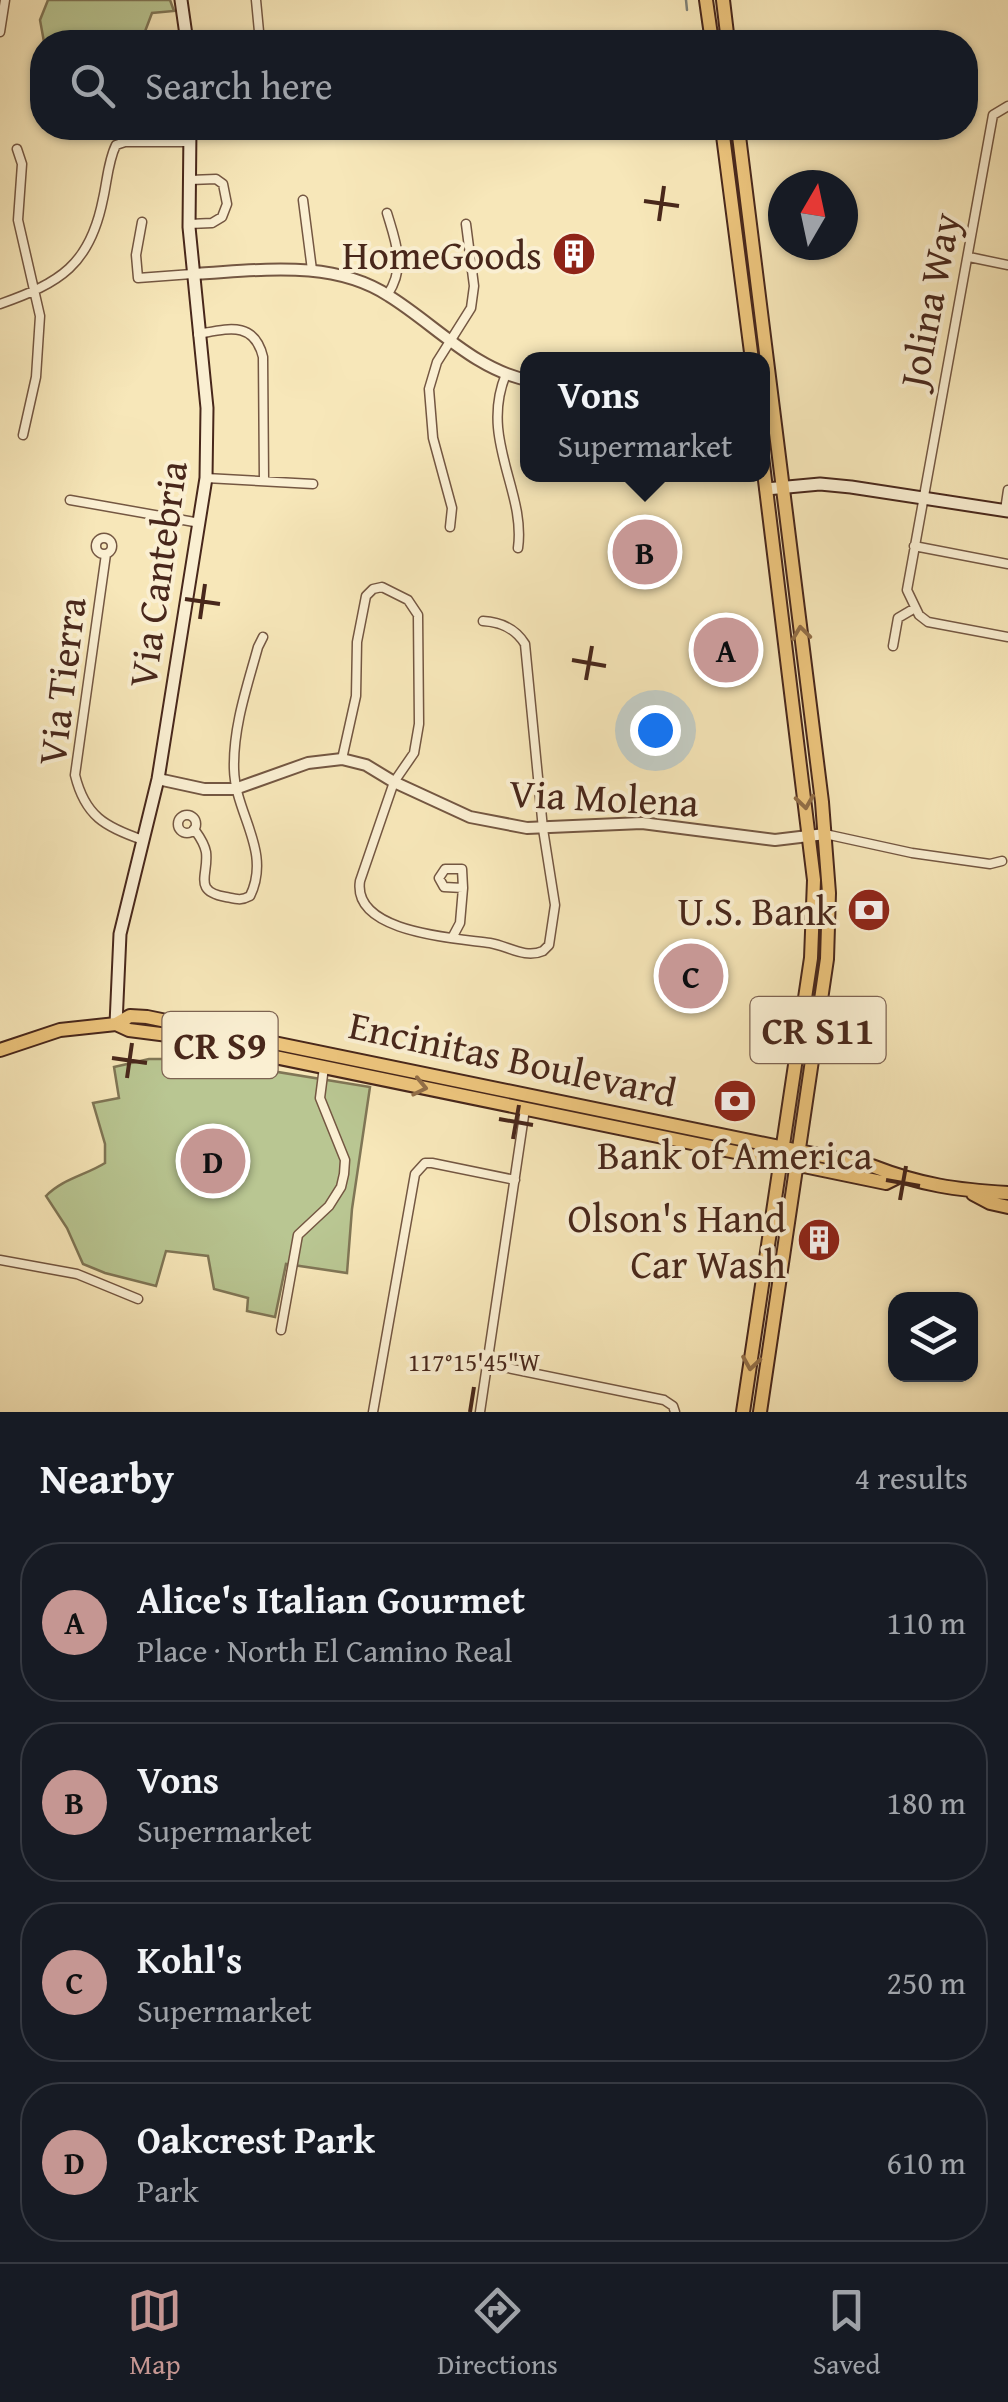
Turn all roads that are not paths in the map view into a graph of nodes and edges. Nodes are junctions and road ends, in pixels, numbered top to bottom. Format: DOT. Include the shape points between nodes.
graph roads {
  1 [pos="5,0"];
  2 [pos="181,0"];
  3 [pos="256,0"];
  4 [pos="706,0"];
  5 [pos="722,0"];
  6 [pos="185,30"];
  7 [pos="259,30"];
  8 [pos="710,30"];
  9 [pos="726,30"];
  10 [pos="0,32"];
  11 [pos="1008,106"];
  12 [pos="723,140"];
  13 [pos="739,140"];
  14 [pos="190,142"];
  15 [pos="18,149"];
  16 [pos="190,180"];
  17 [pos="303,200"];
  18 [pos="730,200"];
  19 [pos="387,212"];
  20 [pos="142,222"];
  21 [pos="189,224"];
  22 [pos="466,224"];
  23 [pos="752,252"];
  24 [pos="968,256"];
  25 [pos="1008,265"];
  26 [pos="312,270"];
  27 [pos="192,274"];
  28 [pos="35,292"];
  29 [pos="388,294"];
  30 [pos="0,304"];
  31 [pos="198,334"];
  32 [pos="452,340"];
  33 [pos="757,352"];
  34 [pos="758,352"];
  35 [pos="506,374"];
  36 [pos="520,378"];
  37 [pos="770,421"];
  38 [pos="23,435"];
  39 [pos="206,478"];
  40 [pos="264,480"];
  41 [pos="765,482"];
  42 [pos="314,484"];
  43 [pos="783,488"];
  44 [pos="766,489"];
  45 [pos="1008,490"];
  46 [pos="924,497"];
  47 [pos="70,500"];
  48 [pos="1006,510"];
  49 [pos="200,524"];
  50 [pos="450,527"];
  51 [pos="914,546"];
  52 [pos="518,548"];
  53 [pos="106,554"];
  54 [pos="1008,564"];
  55 [pos="915,608"];
  56 [pos="482,621"];
  57 [pos="263,637"];
  58 [pos="1008,637"];
  59 [pos="893,646"];
  60 [pos="788,673"];
  61 [pos="814,737"];
  62 [pos="342,759"];
  63 [pos="158,779"];
  64 [pos="394,782"];
  65 [pos="234,789"];
  66 [pos="194,829"];
  67 [pos="542,829"];
  68 [pos="825,834"];
  69 [pos="810,836"];
  70 [pos="143,840"];
  71 [pos="1002,860"];
  72 [pos="813,869"];
  73 [pos="463,888"];
  74 [pos="452,938"];
  75 [pos="827,939"];
  76 [pos="811,958"];
  77 [pos="821,1002"];
  78 [pos="116,1024"];
  79 [pos="0,1050"];
  80 [pos="325,1060"];
  81 [pos="526,1102"];
  82 [pos="646,1118"];
  83 [pos="590,1122"];
  84 [pos="782,1154"];
  85 [pos="798,1158"];
  86 [pos="515,1180"];
  87 [pos="970,1193"];
  88 [pos="1008,1194"];
  89 [pos="1008,1207"];
  90 [pos="0,1260"];
  91 [pos="765,1268"];
  92 [pos="138,1299"];
  93 [pos="773,1323"];
  94 [pos="281,1330"];
  95 [pos="488,1364"];
  96 [pos="674,1409"];
  97 [pos="373,1412"];
  98 [pos="480,1412"];
  99 [pos="743,1412"];
  100 [pos="760,1412"];
  1 -- 10 [label="street"];
  2 -- 6 [label="main road"];
  3 -- 7 [label="street"];
  4 -- 8 [label="main road"];
  5 -- 9 [label="main road"];
  11 -- 24 [label="street, Jolina Way" via="993,114"];
  12 -- 18 [label="main road, CR S11"];
  13 -- 23 [label="main road, CR S11"];
  14 -- 16 [label="main road, Via Cantebria"];
  14 -- 28 [label="street" via="116,146 90,242 62,277"];
  15 -- 28 [label="street" via="18,220"];
  16 -- 21 [label="main road, Via Cantebria"];
  16 -- 21 [label="street" via="216,179 227,204 222,218"];
  17 -- 26 [label="street"];
  18 -- 23 [label="main road"];
  18 -- 33 [label="main road, CR S11"];
  19 -- 29 [label="street" via="400,263"];
  20 -- 27 [label="street" via="138,278"];
  21 -- 27 [label="main road, Via Cantebria"];
  22 -- 32 [label="street" via="474,298"];
  23 -- 34 [label="main road, CR S11"];
  24 -- 25 [label="street"];
  24 -- 46 [label="street, Jolina Way"];
  26 -- 27 [label="street"];
  26 -- 29 [label="street"];
  27 -- 31 [label="main road, Via Cantebria"];
  28 -- 30 [label="street"];
  28 -- 38 [label="street" via="36,377"];
  29 -- 32 [label="street"];
  31 -- 39 [label="main road, Via Cantebria"];
  31 -- 40 [label="street" via="238,329 260,344"];
  32 -- 35 [label="street"];
  32 -- 50 [label="street" via="429,389"];
  35 -- 36 [label="street"];
  35 -- 52 [label="street" via="498,432 521,528"];
  37 -- 43 [label="main road, CR S11"];
  39 -- 40 [label="street"];
  39 -- 49 [label="main road, Via Cantebria"];
  40 -- 42 [label="street"];
  41 -- 44 [label="main road, CR S11"];
  43 -- 44 [label="main road"];
  43 -- 46 [label="main road" via="820,484"];
  61 -- 43 [label="main road, CR S11, one-way"];
  44 -- 60 [label="main road, CR S11"];
  45 -- 48 [label="street"];
  46 -- 48 [label="main road"];
  46 -- 51 [label="street, Jolina Way"];
  47 -- 49 [label="street"];
  49 -- 63 [label="main road, Via Cantebria"];
  51 -- 54 [label="street"];
  51 -- 55 [label="street, Jolina Way" via="908,590"];
  53 -- 70 [label="street, Via Tierra" via="75,775 95,816"];
  55 -- 58 [label="street" via="938,626"];
  55 -- 59 [label="street" via="898,618"];
  56 -- 67 [label="street" via="509,628 525,644"];
  57 -- 65 [label="street" via="235,735"];
  60 -- 61 [label="main road" via="798,682"];
  60 -- 69 [label="main road, CR S11, one-way"];
  61 -- 68 [label="main road, CR S11"];
  62 -- 64 [label="street, Via Molena" via="366,764"];
  62 -- 64 [label="street" via="366,596 373,588 385,589 408,600 418,615 419,724 414,753"];
  62 -- 65 [label="street" via="308,763"];
  63 -- 65 [label="street"];
  63 -- 70 [label="main road, Via Cantebria"];
  64 -- 67 [label="street, Via Molena" via="470,817"];
  64 -- 74 [label="street" via="359,890 368,908 395,927"];
  65 -- 66 [label="street" via="258,854 250,896 240,900 206,890 207,856"];
  67 -- 69 [label="street, Via Molena" via="642,824 775,840"];
  67 -- 74 [label="street" via="555,905 549,944 534,955"];
  68 -- 69 [label="street, Via Molena"];
  68 -- 71 [label="street" via="912,853"];
  68 -- 75 [label="main road, CR S11"];
  69 -- 72 [label="main road, CR S11"];
  70 -- 78 [label="main road, Via Cantebria" via="120,934"];
  72 -- 75 [label="main road" via="817,928"];
  72 -- 76 [label="main road, CR S11"];
  73 -- 74 [label="street"];
  75 -- 77 [label="main road, CR S11"];
  76 -- 77 [label="main road" via="813,997"];
  76 -- 84 [label="main road, CR S11"];
  77 -- 85 [label="main road, CR S11"];
  78 -- 79 [label="main road, Encinitas Boulevard / CR S9" via="60,1030"];
  78 -- 80 [label="main road, Encinitas Boulevard / CR S9" via="147,1016"];
  80 -- 81 [label="main road, Encinitas Boulevard / CR S9"];
  80 -- 94 [label="street, Encinitas Boulevard" via="320,1098 345,1160 344,1174 329,1206 298,1235"];
  81 -- 82 [label="main road, Encinitas Boulevard / CR S9"];
  81 -- 83 [label="main road, Encinitas Boulevard / CR S9"];
  81 -- 86 [label="street"];
  82 -- 83 [label="main road" via="628,1122 595,1115"];
  82 -- 84 [label="main road, Encinitas Boulevard / CR S9"];
  83 -- 84 [label="main road, Encinitas Boulevard / CR S9"];
  84 -- 85 [label="main road, Encinitas Boulevard / CR S9"];
  84 -- 91 [label="main road"];
  85 -- 87 [label="main road, Encinitas Boulevard / CR S9" via="872,1166 896,1178"];
  85 -- 93 [label="main road"];
  86 -- 95 [label="street"];
  86 -- 97 [label="street" via="432,1163 415,1174"];
  87 -- 88 [label="main road, Encinitas Boulevard / CR S9"];
  87 -- 89 [label="main road, Encinitas Boulevard"];
  90 -- 92 [label="street" via="78,1274"];
  91 -- 93 [label="main road"];
  91 -- 99 [label="main road, one-way"];
  93 -- 100 [label="main road"];
  95 -- 96 [label="street" via="664,1400"];
  95 -- 98 [label="street"];
}
